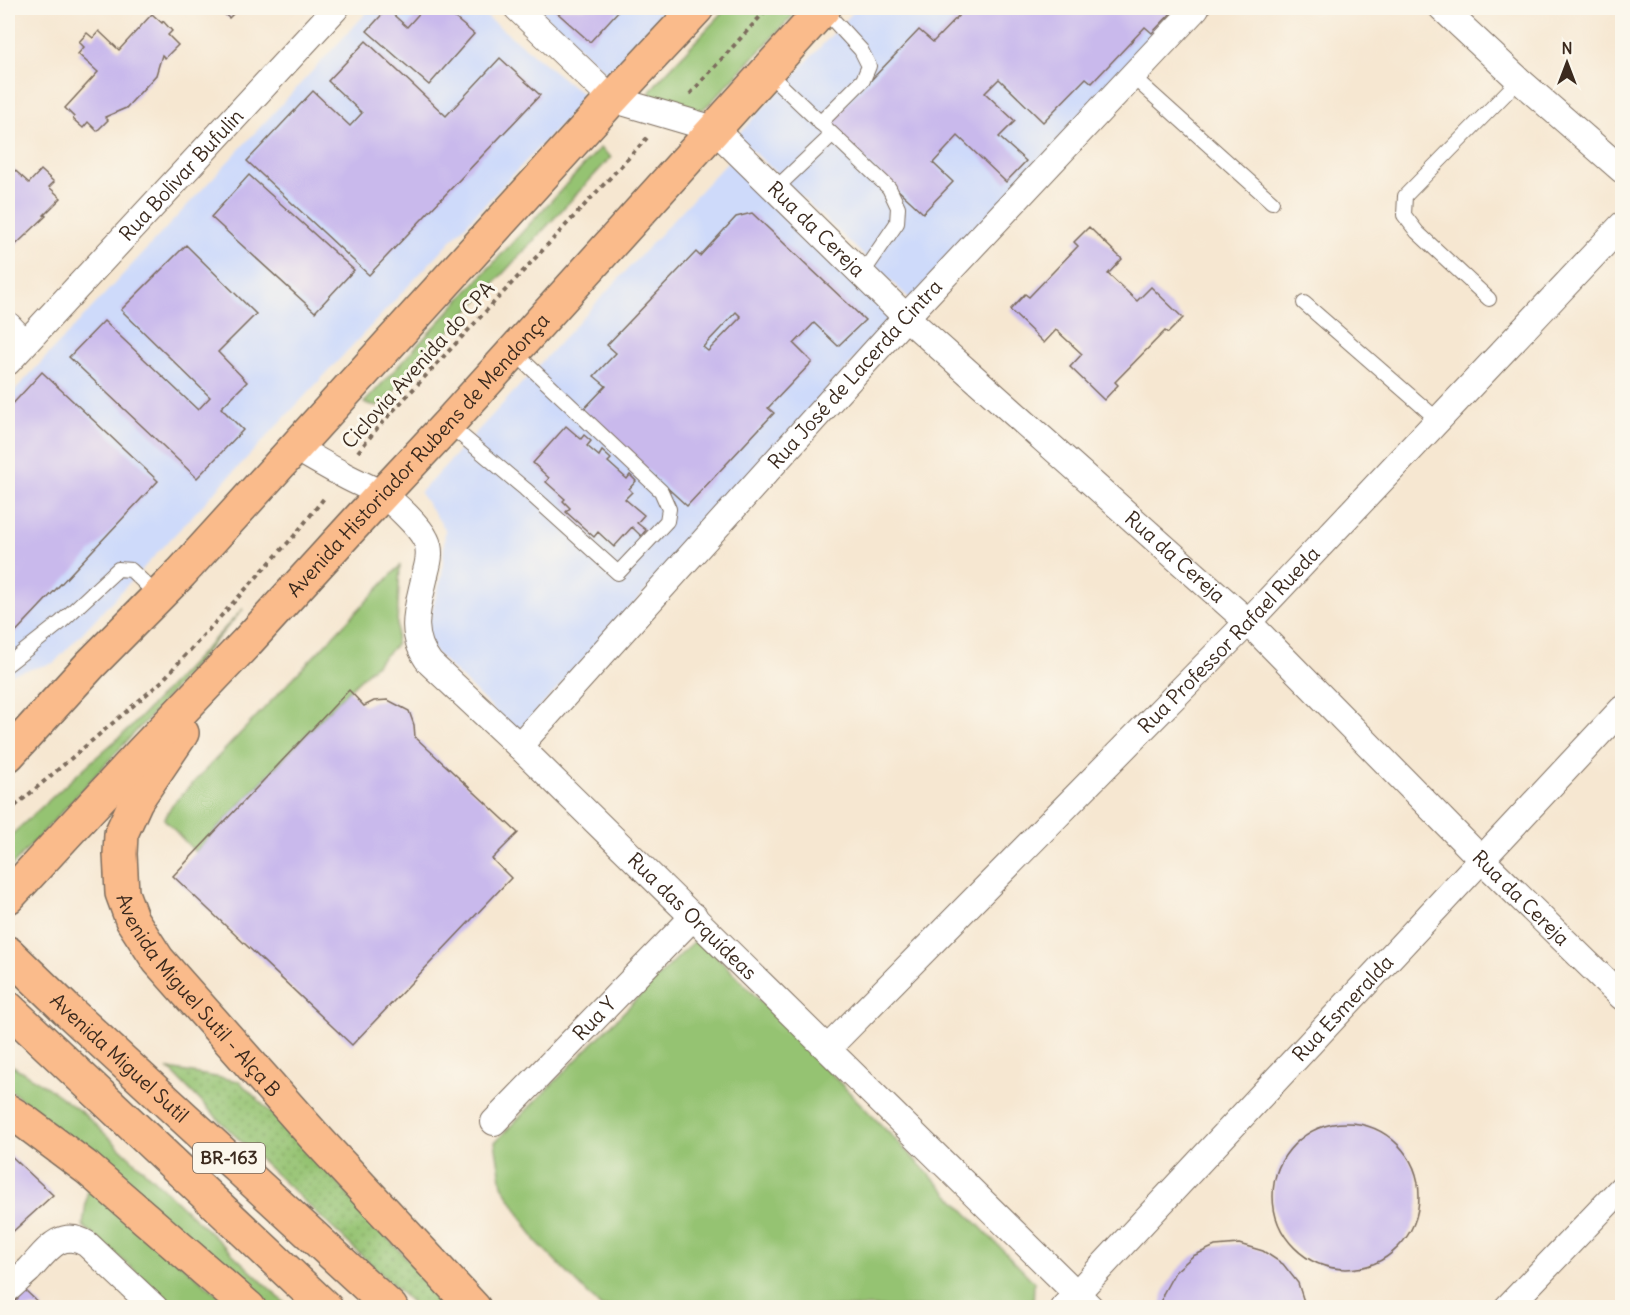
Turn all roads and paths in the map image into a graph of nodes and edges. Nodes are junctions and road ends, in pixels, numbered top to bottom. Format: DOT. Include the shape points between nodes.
graph roads {
  1 [pos="336,8"];
  2 [pos="517,8"];
  3 [pos="697,8"];
  4 [pos="768,8"];
  5 [pos="824,8"];
  6 [pos="1196,8"];
  7 [pos="1442,8"];
  8 [pos="766,71"];
  9 [pos="1132,76"];
  10 [pos="1519,80"];
  11 [pos="612,99"];
  12 [pos="670,116"];
  13 [pos="820,123"];
  14 [pos="714,129"];
  15 [pos="832,135"];
  16 [pos="1623,170"];
  17 [pos="775,189"];
  18 [pos="1272,202"];
  19 [pos="1623,225"];
  20 [pos="862,274"];
  21 [pos="1489,299"];
  22 [pos="1304,303"];
  23 [pos="906,317"];
  24 [pos="16,334"];
  25 [pos="513,351"];
  26 [pos="8,362"];
  27 [pos="1438,420"];
  28 [pos="448,424"];
  29 [pos="296,448"];
  30 [pos="341,474"];
  31 [pos="382,494"];
  32 [pos="158,596"];
  33 [pos="1248,621"];
  34 [pos="246,643"];
  35 [pos="8,664"];
  36 [pos="1623,709"];
  37 [pos="519,746"];
  38 [pos="8,755"];
  39 [pos="8,812"];
  40 [pos="1482,860"];
  41 [pos="8,897"];
  42 [pos="694,916"];
  43 [pos="8,953"];
  44 [pos="1623,997"];
  45 [pos="8,1008"];
  46 [pos="828,1048"];
  47 [pos="8,1111"];
  48 [pos="494,1122"];
  49 [pos="1623,1188"];
  50 [pos="8,1289"];
  51 [pos="1077,1303"];
  52 [pos="155,1308"];
  53 [pos="249,1308"];
  54 [pos="326,1308"];
  55 [pos="391,1308"];
  56 [pos="474,1308"];
  57 [pos="1507,1308"];
  1 -- 24 [label="street, Rua Bolivar Bufulin"];
  2 -- 11 [label="street"];
  3 -- 11 [label="main road"];
  4 -- 12 [label="path, Ciclovia Avenida do CPA"];
  5 -- 8 [label="main road, Avenida Historiador Rubens de Mendonça"];
  5 -- 13 [label="lane" via="861,50 868,66 863,80"];
  6 -- 9 [label="street, Rua José de Lacerda Cintra"];
  7 -- 10 [label="street"];
  8 -- 13 [label="lane"];
  8 -- 14 [label="main road, Avenida Historiador Rubens de Mendonça"];
  9 -- 18 [label="lane"];
  9 -- 23 [label="street, Rua José de Lacerda Cintra"];
  10 -- 16 [label="street"];
  10 -- 21 [label="lane" via="1404,196 1404,215 1417,232"];
  11 -- 12 [label="street"];
  11 -- 29 [label="main road"];
  12 -- 14 [label="street"];
  12 -- 30 [label="path, Ciclovia Avenida do CPA" via="379,426"];
  13 -- 15 [label="lane"];
  14 -- 17 [label="street, Rua da Cereja"];
  14 -- 25 [label="main road, Avenida Historiador Rubens de Mendonça"];
  15 -- 17 [label="lane"];
  15 -- 20 [label="lane" via="889,188 898,207 897,223"];
  17 -- 20 [label="street, Rua da Cereja"];
  19 -- 27 [label="street, Rua Professor Rafael Rueda"];
  20 -- 23 [label="street, Rua da Cereja"];
  22 -- 27 [label="lane"];
  23 -- 33 [label="street, Rua da Cereja"];
  23 -- 37 [label="street, Rua José de Lacerda Cintra"];
  24 -- 26 [label="street, Rua Bolivar Bufulin"];
  25 -- 28 [label="main road, Avenida Historiador Rubens de Mendonça"];
  25 -- 28 [label="lane" via="661,491 669,509 667,521 618,573"];
  27 -- 33 [label="street, Rua Professor Rafael Rueda"];
  28 -- 31 [label="main road, Avenida Historiador Rubens de Mendonça"];
  29 -- 30 [label="street, Rua das Orquídeas"];
  29 -- 32 [label="main road"];
  30 -- 31 [label="street, Rua das Orquídeas"];
  30 -- 39 [label="path, Ciclovia Avenida do CPA" via="294,536 161,682"];
  31 -- 34 [label="main road, Avenida Historiador Rubens de Mendonça"];
  31 -- 37 [label="street, Rua das Orquídeas" via="419,528 430,550 415,631 422,653"];
  32 -- 35 [label="lane" via="131,570 118,568 60,623"];
  32 -- 38 [label="main road"];
  33 -- 40 [label="street, Rua da Cereja"];
  33 -- 46 [label="street, Rua Professor Rafael Rueda"];
  34 -- 41 [label="main road, Avenida Historiador Rubens de Mendonça"];
  34 -- 56 [label="main road, Avenida Miguel Sutil - Alça B" via="136,801 121,834 122,893 132,920 158,960"];
  36 -- 40 [label="street, Rua Esmeralda"];
  37 -- 42 [label="street, Rua das Orquídeas"];
  40 -- 44 [label="street, Rua da Cereja"];
  40 -- 51 [label="street, Rua Esmeralda"];
  42 -- 46 [label="street, Rua das Orquídeas"];
  42 -- 48 [label="street, Rua Y"];
  43 -- 55 [label="main road, Avenida Miguel Sutil / BR-163"];
  45 -- 54 [label="main road, Avenida Miguel Sutil / BR-163"];
  46 -- 51 [label="street, Rua das Orquídeas"];
  47 -- 53 [label="main road" via="87,1168"];
  49 -- 57 [label="street"];
  50 -- 52 [label="street" via="48,1249 61,1240 75,1239 87,1245"];
}
